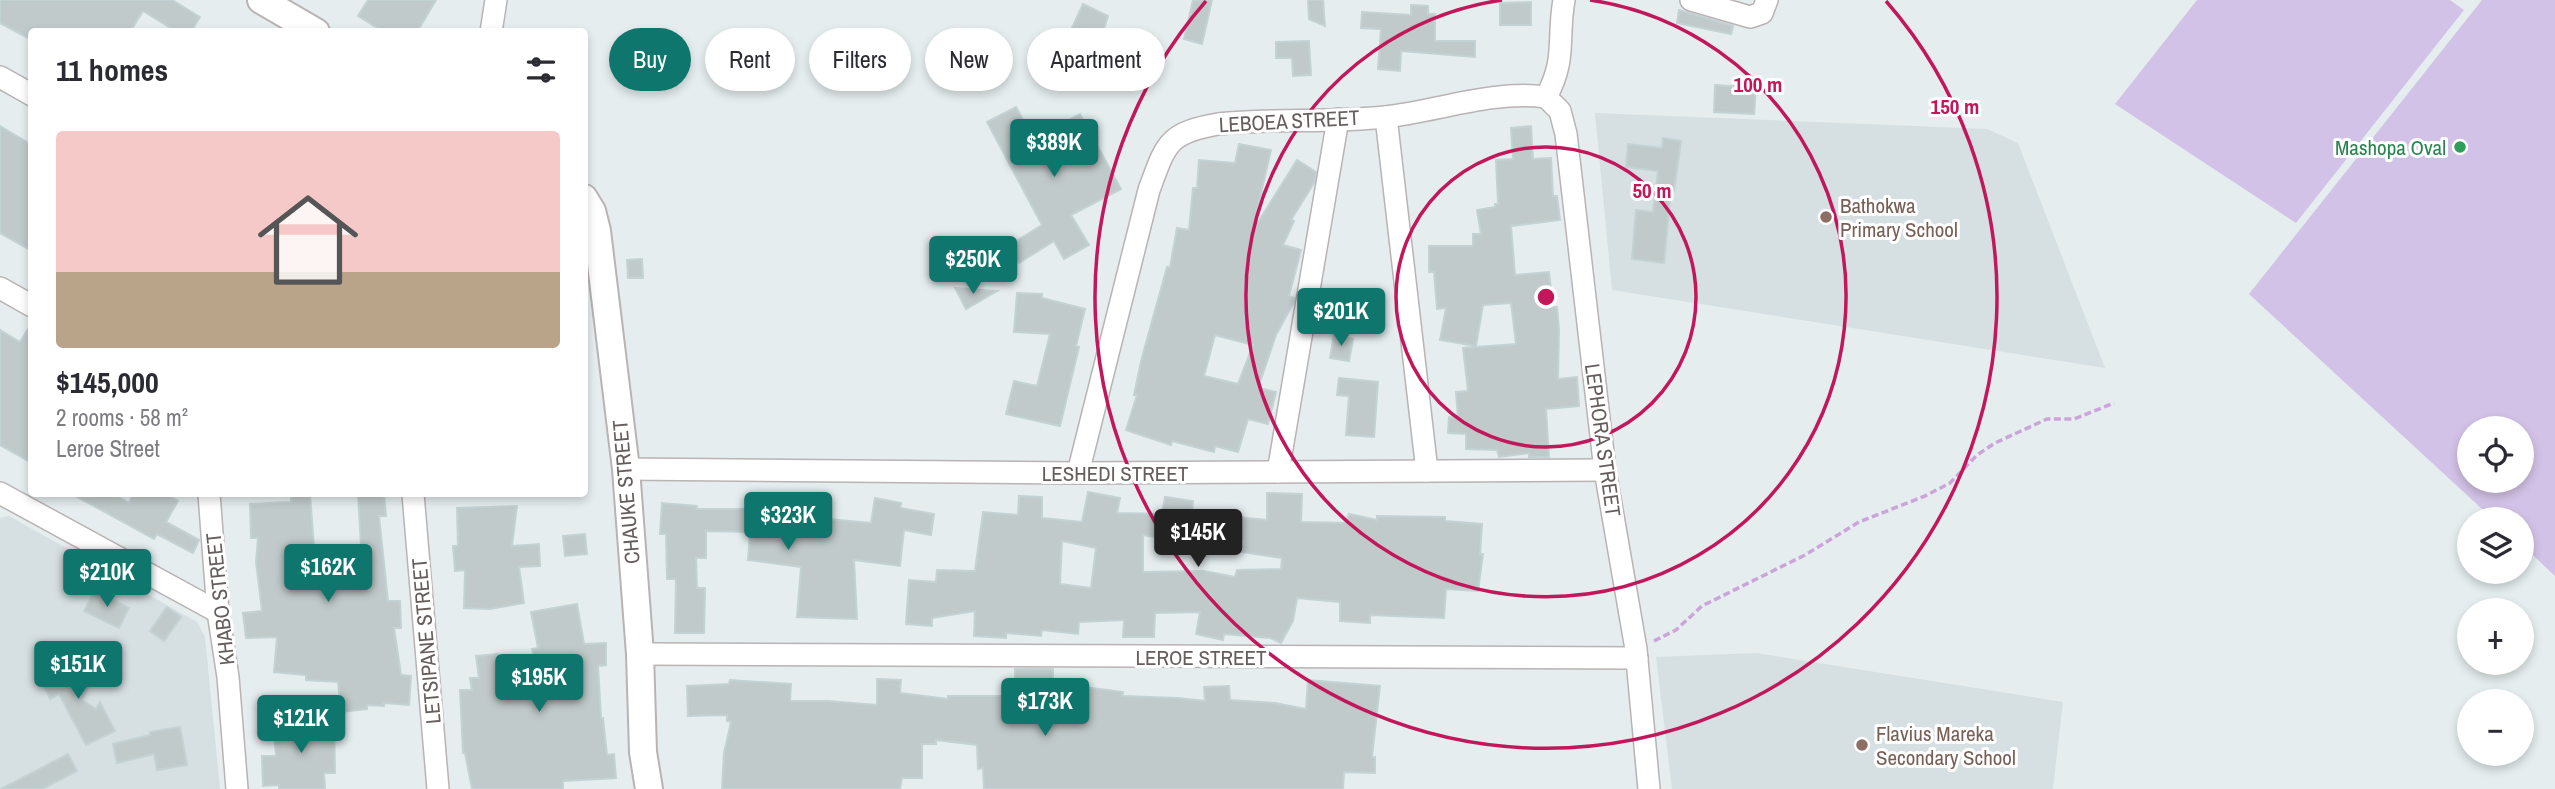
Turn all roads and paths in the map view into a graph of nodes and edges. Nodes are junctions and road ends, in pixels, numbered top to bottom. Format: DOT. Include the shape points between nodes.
graph roads {
  1 [pos="261,0"];
  2 [pos="496,0"];
  3 [pos="1564,0"];
  4 [pos="1691,0"];
  5 [pos="1767,0"];
  6 [pos="309,28"];
  7 [pos="492,28"];
  8 [pos="0,77"];
  9 [pos="28,92"];
  10 [pos="1546,97"];
  11 [pos="1386,117"];
  12 [pos="1338,119"];
  13 [pos="588,204"];
  14 [pos="0,288"];
  15 [pos="28,304"];
  16 [pos="2114,403"];
  17 [pos="626,469"];
  18 [pos="1605,470"];
  19 [pos="1427,471"];
  20 [pos="1278,472"];
  21 [pos="1078,473"];
  22 [pos="0,493"];
  23 [pos="209,497"];
  24 [pos="413,497"];
  25 [pos="218,612"];
  26 [pos="640,654"];
  27 [pos="1636,654"];
  28 [pos="237,789"];
  29 [pos="438,789"];
  30 [pos="649,789"];
  31 [pos="1649,789"];
  1 -- 6 [label="street"];
  2 -- 7 [label="street"];
  3 -- 10 [label="street" via="1562,49"];
  4 -- 5 [label="street" via="1750,17 1762,13"];
  8 -- 9 [label="street"];
  10 -- 11 [label="street, LEBOEA STREET" via="1480,100"];
  10 -- 18 [label="street, LEPHORA STREET" via="1560,111 1566,134"];
  11 -- 12 [label="street, LEBOEA STREET"];
  11 -- 19 [label="street"];
  12 -- 20 [label="street"];
  12 -- 21 [label="street, LEBOEA STREET" via="1217,124 1172,139 1149,190"];
  13 -- 17 [label="street, CHAUKE STREET" via="597,231"];
  14 -- 15 [label="street"];
  16 -- 27 [label="path" via="2074,419 2047,419 1995,443 1950,483 1859,522 1805,555 1702,606 1676,630"];
  17 -- 21 [label="street, LESHEDI STREET"];
  17 -- 26 [label="street, CHAUKE STREET"];
  18 -- 19 [label="street, LESHEDI STREET"];
  18 -- 27 [label="street, LEPHORA STREET"];
  19 -- 20 [label="street, LESHEDI STREET"];
  20 -- 21 [label="street, LESHEDI STREET"];
  22 -- 25 [label="street"];
  23 -- 25 [label="street, KHABO STREET"];
  24 -- 29 [label="street, LETSIPANE STREET"];
  25 -- 28 [label="street, KHABO STREET"];
  26 -- 27 [label="street, LEROE STREET"];
  26 -- 30 [label="street, CHAUKE STREET" via="643,752"];
  27 -- 31 [label="street, LEPHORA STREET"];
}
